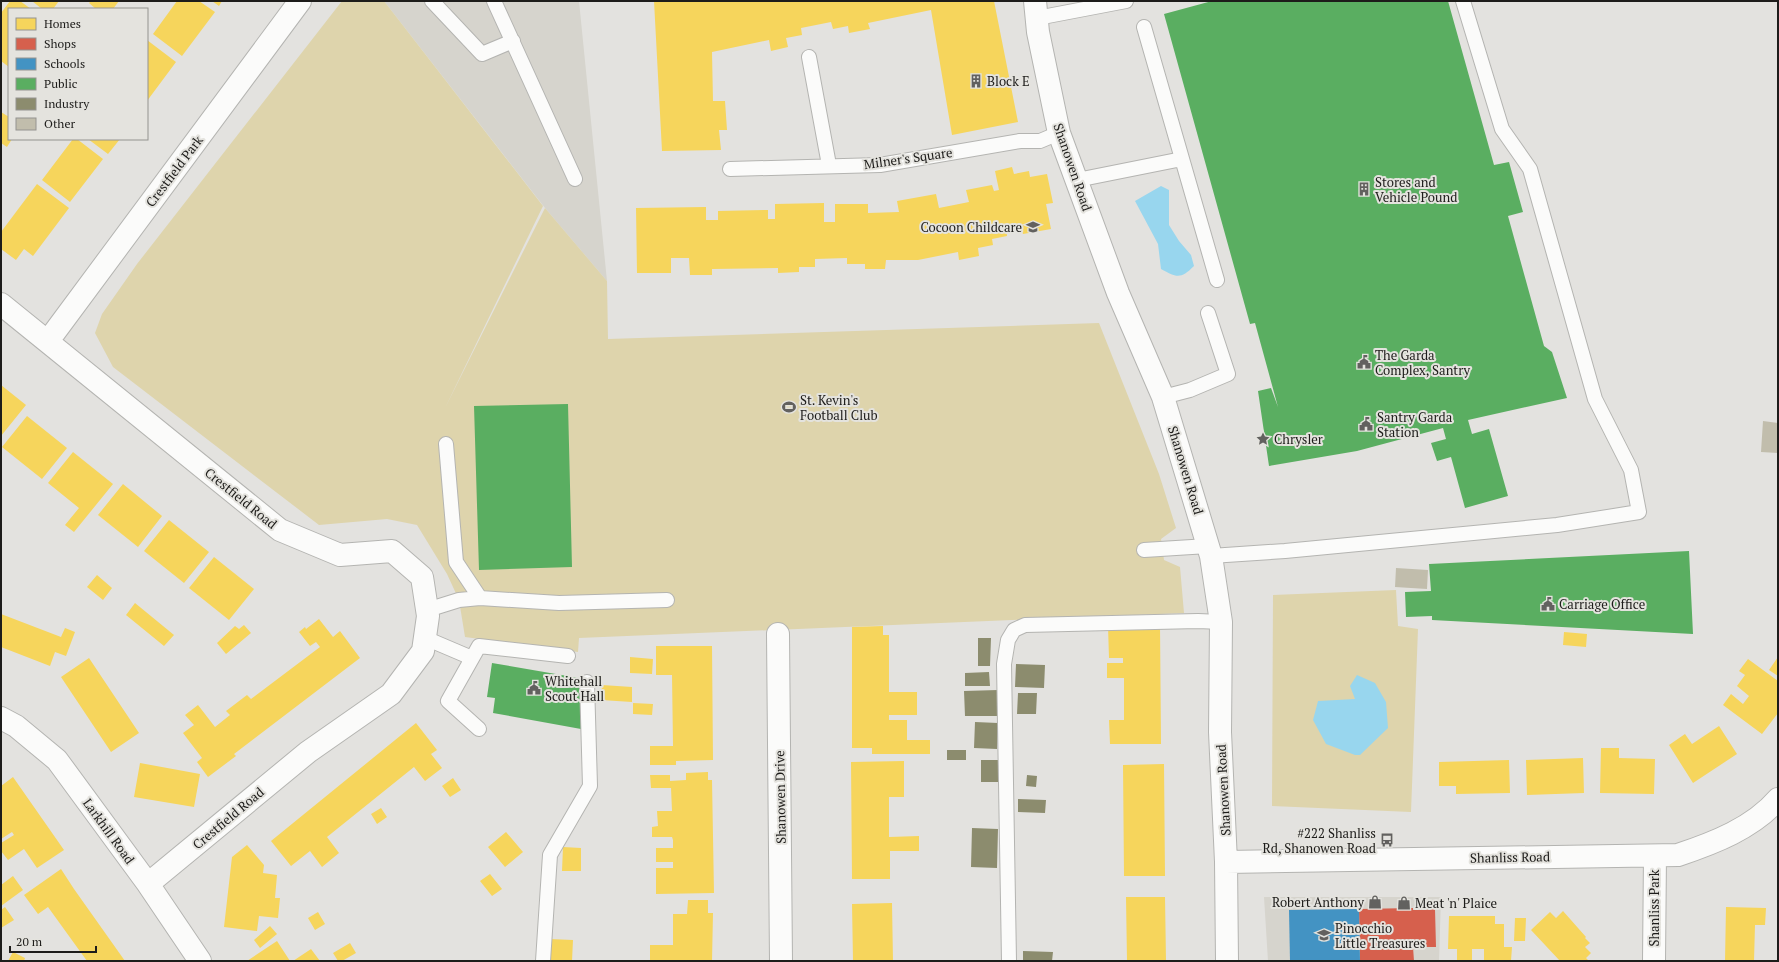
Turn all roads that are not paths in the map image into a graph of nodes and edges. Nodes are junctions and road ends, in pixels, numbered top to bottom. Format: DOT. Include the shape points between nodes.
graph roads {
  1 [pos="300,1"];
  2 [pos="432,1"];
  3 [pos="494,1"];
  4 [pos="1126,1"];
  5 [pos="1464,1"];
  6 [pos="1036,10"];
  7 [pos="1144,27"];
  8 [pos="513,41"];
  9 [pos="809,57"];
  10 [pos="1059,133"];
  11 [pos="1182,159"];
  12 [pos="829,165"];
  13 [pos="730,169"];
  14 [pos="575,179"];
  15 [pos="1077,180"];
  16 [pos="1217,280"];
  17 [pos="1,304"];
  18 [pos="1208,313"];
  19 [pos="48,341"];
  20 [pos="1163,396"];
  21 [pos="446,444"];
  22 [pos="1144,550"];
  23 [pos="1210,551"];
  24 [pos="480,598"];
  25 [pos="667,600"];
  26 [pos="427,610"];
  27 [pos="1221,622"];
  28 [pos="778,634"];
  29 [pos="425,638"];
  30 [pos="568,656"];
  31 [pos="472,658"];
  32 [pos="588,682"];
  33 [pos="1,718"];
  34 [pos="479,729"];
  35 [pos="1778,799"];
  36 [pos="1654,856"];
  37 [pos="1226,862"];
  38 [pos="148,884"];
  39 [pos="200,961"];
  40 [pos="543,961"];
  41 [pos="781,961"];
  42 [pos="1009,961"];
  43 [pos="1227,961"];
  44 [pos="1654,961"];
  1 -- 19 [label="street, Crestfield Park"];
  2 -- 8 [label="lane" via="482,54"];
  3 -- 8 [label="lane"];
  4 -- 6 [label="lane"];
  5 -- 23 [label="lane" via="1502,129 1530,169 1595,399 1631,470 1639,512 1557,525 1285,551"];
  6 -- 10 [label="street, Shanowen Road"];
  7 -- 11 [label="lane"];
  8 -- 14 [label="lane"];
  9 -- 12 [label="lane"];
  10 -- 12 [label="lane, Milner's Square" via="1040,141 1020,141 880,165"];
  10 -- 15 [label="street, Shanowen Road"];
  11 -- 15 [label="lane"];
  11 -- 16 [label="lane"];
  12 -- 13 [label="lane, Milner's Square"];
  15 -- 20 [label="street, Shanowen Road" via="1118,293"];
  17 -- 19 [label="street, Crestfield Road"];
  18 -- 20 [label="lane" via="1228,374 1190,390"];
  19 -- 26 [label="street, Crestfield Road" via="280,530 340,554 392,551 422,577"];
  20 -- 23 [label="street, Shanowen Road"];
  21 -- 24 [label="lane" via="456,562"];
  22 -- 23 [label="lane"];
  23 -- 27 [label="street, Shanowen Road"];
  24 -- 25 [label="lane" via="559,603"];
  24 -- 26 [label="lane" via="460,600"];
  26 -- 29 [label="street, Crestfield Road"];
  27 -- 37 [label="street, Shanowen Road" via="1220,732"];
  27 -- 42 [label="lane" via="1025,625 1014,630 1008,640 1004,664"];
  28 -- 41 [label="street, Shanowen Drive"];
  29 -- 31 [label="lane"];
  29 -- 38 [label="street, Crestfield Road" via="423,651 391,694 308,752"];
  30 -- 31 [label="lane" via="479,646"];
  31 -- 34 [label="lane" via="448,701"];
  32 -- 40 [label="lane" via="590,786 550,855"];
  33 -- 38 [label="street, Larkhill Road" via="16,726 57,760"];
  35 -- 36 [label="street, Shanliss Road" via="1768,811 1719,841 1678,855"];
  36 -- 37 [label="street, Shanliss Road"];
  36 -- 44 [label="street, Shanliss Park"];
  37 -- 43 [label="street, Shanowen Road"];
  38 -- 39 [label="street, Larkhill Road"];
}
